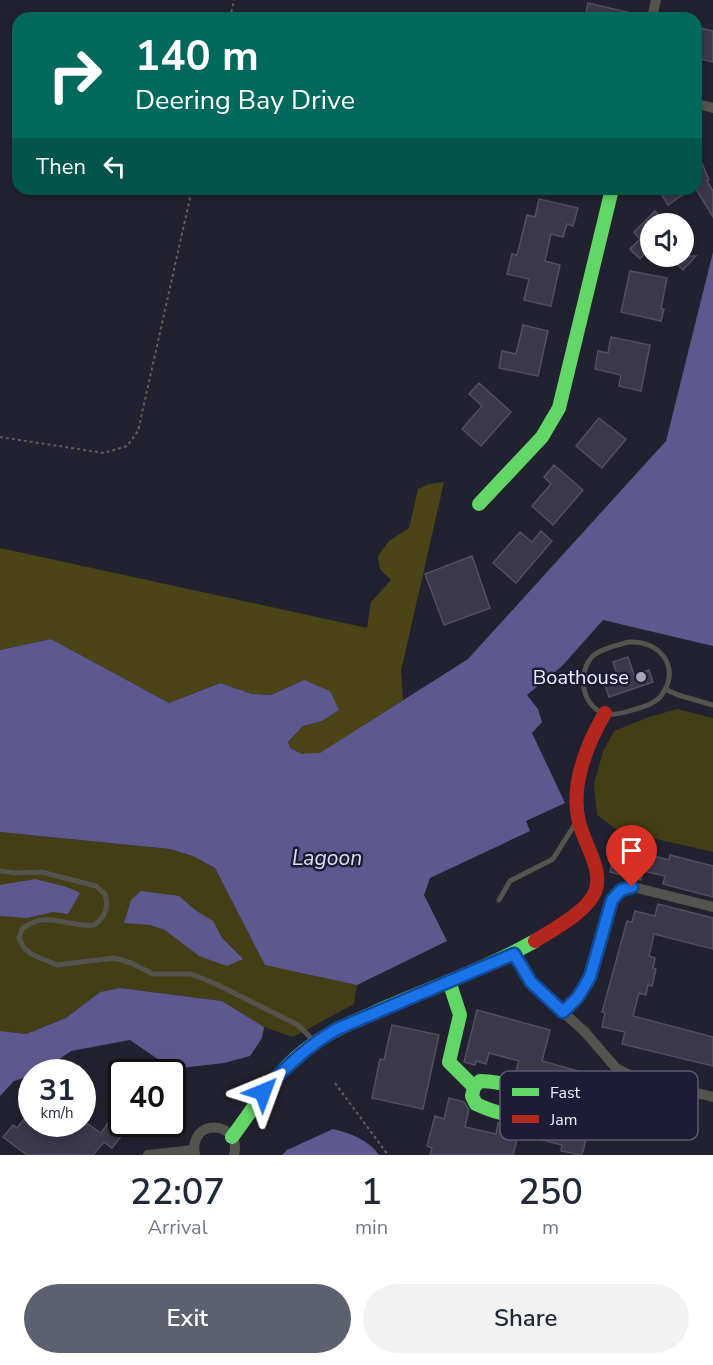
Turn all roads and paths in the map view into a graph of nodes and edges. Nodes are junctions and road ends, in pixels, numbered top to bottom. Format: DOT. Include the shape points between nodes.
graph roads {
  1 [pos="191,195"];
  2 [pos="611,195"];
  3 [pos="0,437"];
  4 [pos="479,504"];
  5 [pos="665,689"];
  6 [pos="713,705"];
  7 [pos="605,713"];
  8 [pos="578,820"];
  9 [pos="0,871"];
  10 [pos="499,900"];
  11 [pos="713,907"];
  12 [pos="514,954"];
  13 [pos="449,981"];
  14 [pos="563,1012"];
  15 [pos="315,1043"];
  16 [pos="621,1071"];
  17 [pos="336,1083"];
  18 [pos="474,1087"];
  19 [pos="698,1093"];
  20 [pos="713,1097"];
  21 [pos="232,1137"];
  22 [pos="194,1152"];
  23 [pos="148,1155"];
  24 [pos="234,1155"];
  25 [pos="388,1155"];
  1 -- 3 [label="path" via="138,431 127,446 104,453"];
  2 -- 4 [label="street" via="559,408 542,436"];
  5 -- 6 [label="lane"];
  5 -- 7 [label="lane" via="649,705 625,713"];
  5 -- 7 [label="lane" via="666,663 657,648 629,642 602,651 590,661 583,688 588,701"];
  7 -- 8 [label="street" via="593,733 584,763"];
  8 -- 10 [label="lane" via="553,859 510,881"];
  8 -- 12 [label="street" via="597,873 597,890 584,907"];
  9 -- 15 [label="lane" via="41,872 96,886 105,894 106,909 94,925 54,919 34,922 22,929 20,943 31,954 57,965 114,958 153,974 191,974 298,1025"];
  11 -- 14 [label="street" via="637,888 621,890 610,904 590,977"];
  12 -- 13 [label="street"];
  12 -- 14 [label="street" via="536,987"];
  13 -- 15 [label="street" via="337,1029"];
  13 -- 18 [label="street" via="460,1015 449,1062"];
  14 -- 16 [label="street"];
  15 -- 21 [label="street" via="275,1078"];
  17 -- 25 [label="path"];
  19 -- 20 [label="street"];
  21 -- 22 [label="street" via="222,1129 209,1128 198,1135"];
  21 -- 24 [label="street"];
  22 -- 23 [label="street"];
}
